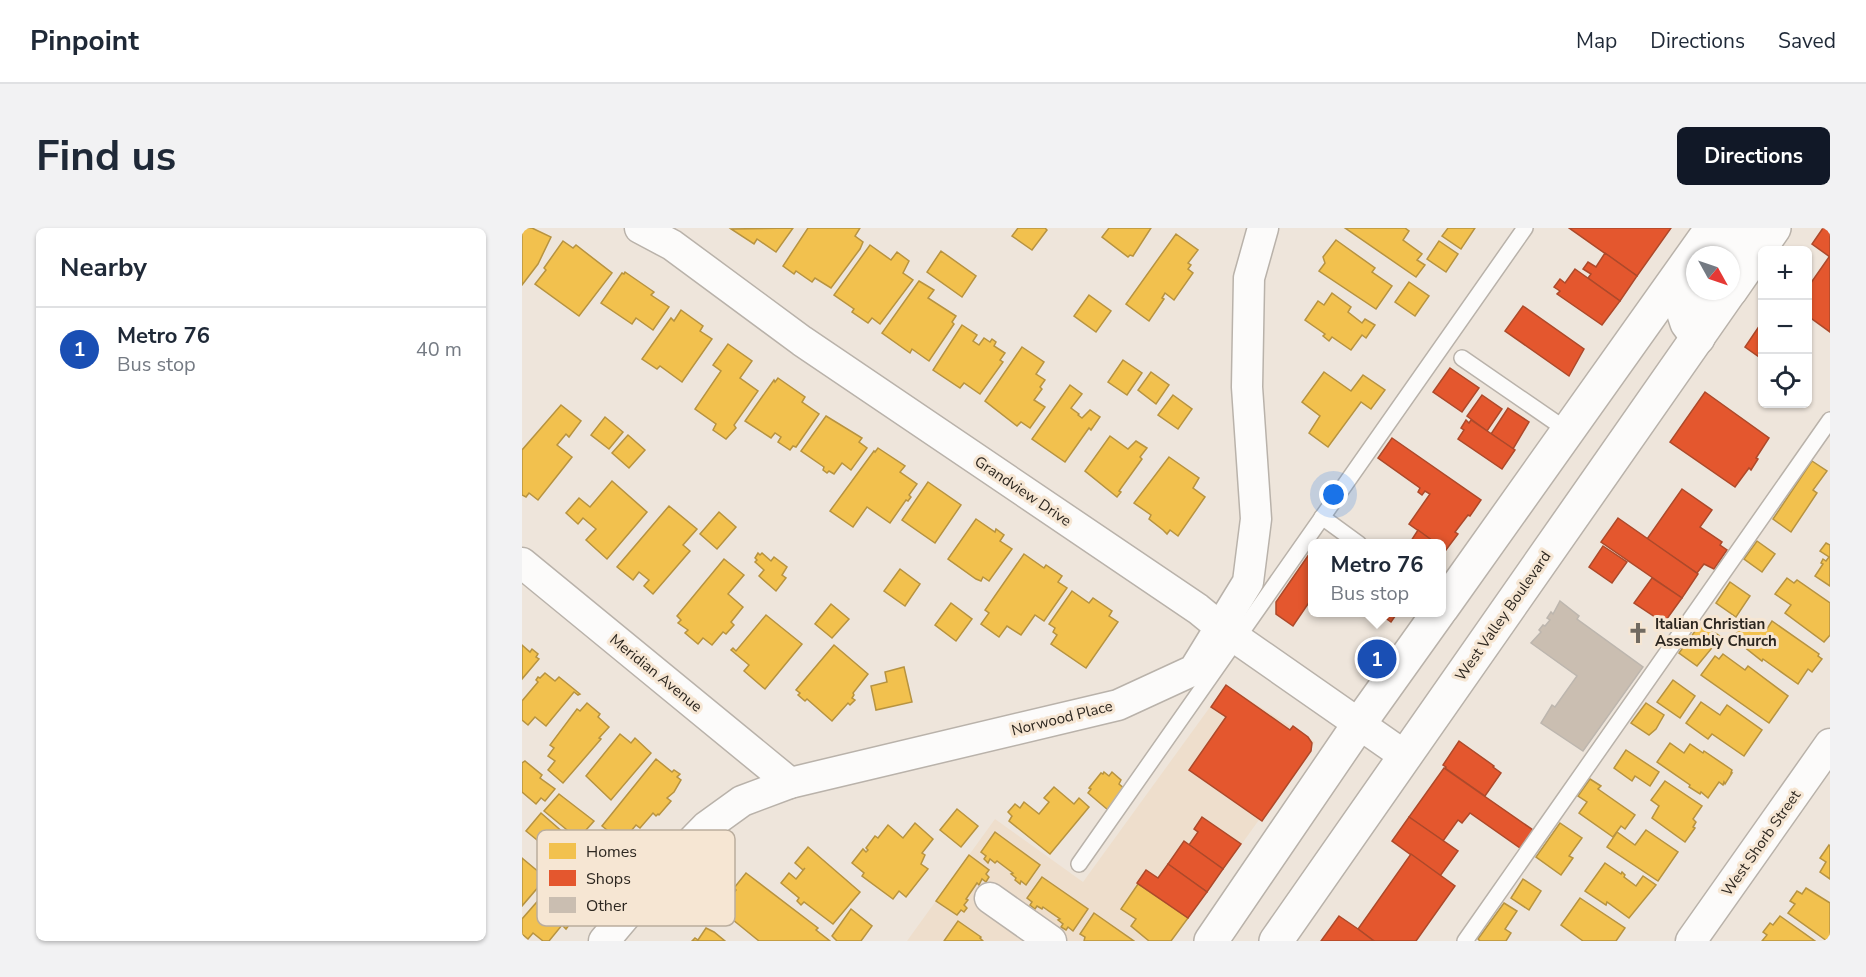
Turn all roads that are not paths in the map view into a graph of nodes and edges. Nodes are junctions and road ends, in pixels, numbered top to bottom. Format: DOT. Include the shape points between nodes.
graph roads {
  1 [pos="640,228"];
  2 [pos="1263,228"];
  3 [pos="1525,228"];
  4 [pos="1712,228"];
  5 [pos="1738,228"];
  6 [pos="1774,228"];
  7 [pos="1729,246"];
  8 [pos="1740,277"];
  9 [pos="1693,300"];
  10 [pos="1724,300"];
  11 [pos="1698,338"];
  12 [pos="1462,357"];
  13 [pos="1830,420"];
  14 [pos="1568,431"];
  15 [pos="1322,518"];
  16 [pos="1353,539"];
  17 [pos="522,563"];
  18 [pos="1446,602"];
  19 [pos="1434,617"];
  20 [pos="1229,633"];
  21 [pos="1359,724"];
  22 [pos="1830,744"];
  23 [pos="1405,756"];
  24 [pos="790,783"];
  25 [pos="702,830"];
  26 [pos="1079,864"];
  27 [pos="990,898"];
  28 [pos="617,926"];
  29 [pos="604,941"];
  30 [pos="1052,941"];
  31 [pos="1211,941"];
  32 [pos="1276,941"];
  33 [pos="1465,941"];
  34 [pos="1691,941"];
  1 -- 20 [label="street, Grandview Drive" via="672,245 802,341"];
  2 -- 20 [label="street, Norwood Place" via="1249,278 1247,334 1256,519 1248,582"];
  3 -- 15 [label="lane"];
  4 -- 14 [label="main road"];
  5 -- 7 [label="main road"];
  6 -- 8 [label="main road, West Valley Boulevard"];
  9 -- 11 [label="main road" via="1684,314"];
  10 -- 11 [label="main road, West Valley Boulevard"];
  11 -- 23 [label="main road, West Valley Boulevard"];
  12 -- 14 [label="lane"];
  13 -- 33 [label="lane"];
  14 -- 18 [label="main road"];
  15 -- 16 [label="lane"];
  15 -- 20 [label="lane"];
  17 -- 24 [label="street, Meridian Avenue"];
  19 -- 21 [label="main road"];
  20 -- 21 [label="street, Grandview Drive"];
  20 -- 24 [label="street, Norwood Place" via="1194,669 1118,705"];
  20 -- 26 [label="lane"];
  21 -- 23 [label="street, Grandview Drive"];
  21 -- 31 [label="main road"];
  22 -- 34 [label="street, West Shorb Street"];
  23 -- 32 [label="main road, West Valley Boulevard"];
  24 -- 25 [label="street, Norwood Place" via="742,801"];
  27 -- 30 [label="street"];
  28 -- 29 [label="street, Norwood Place"];
}
